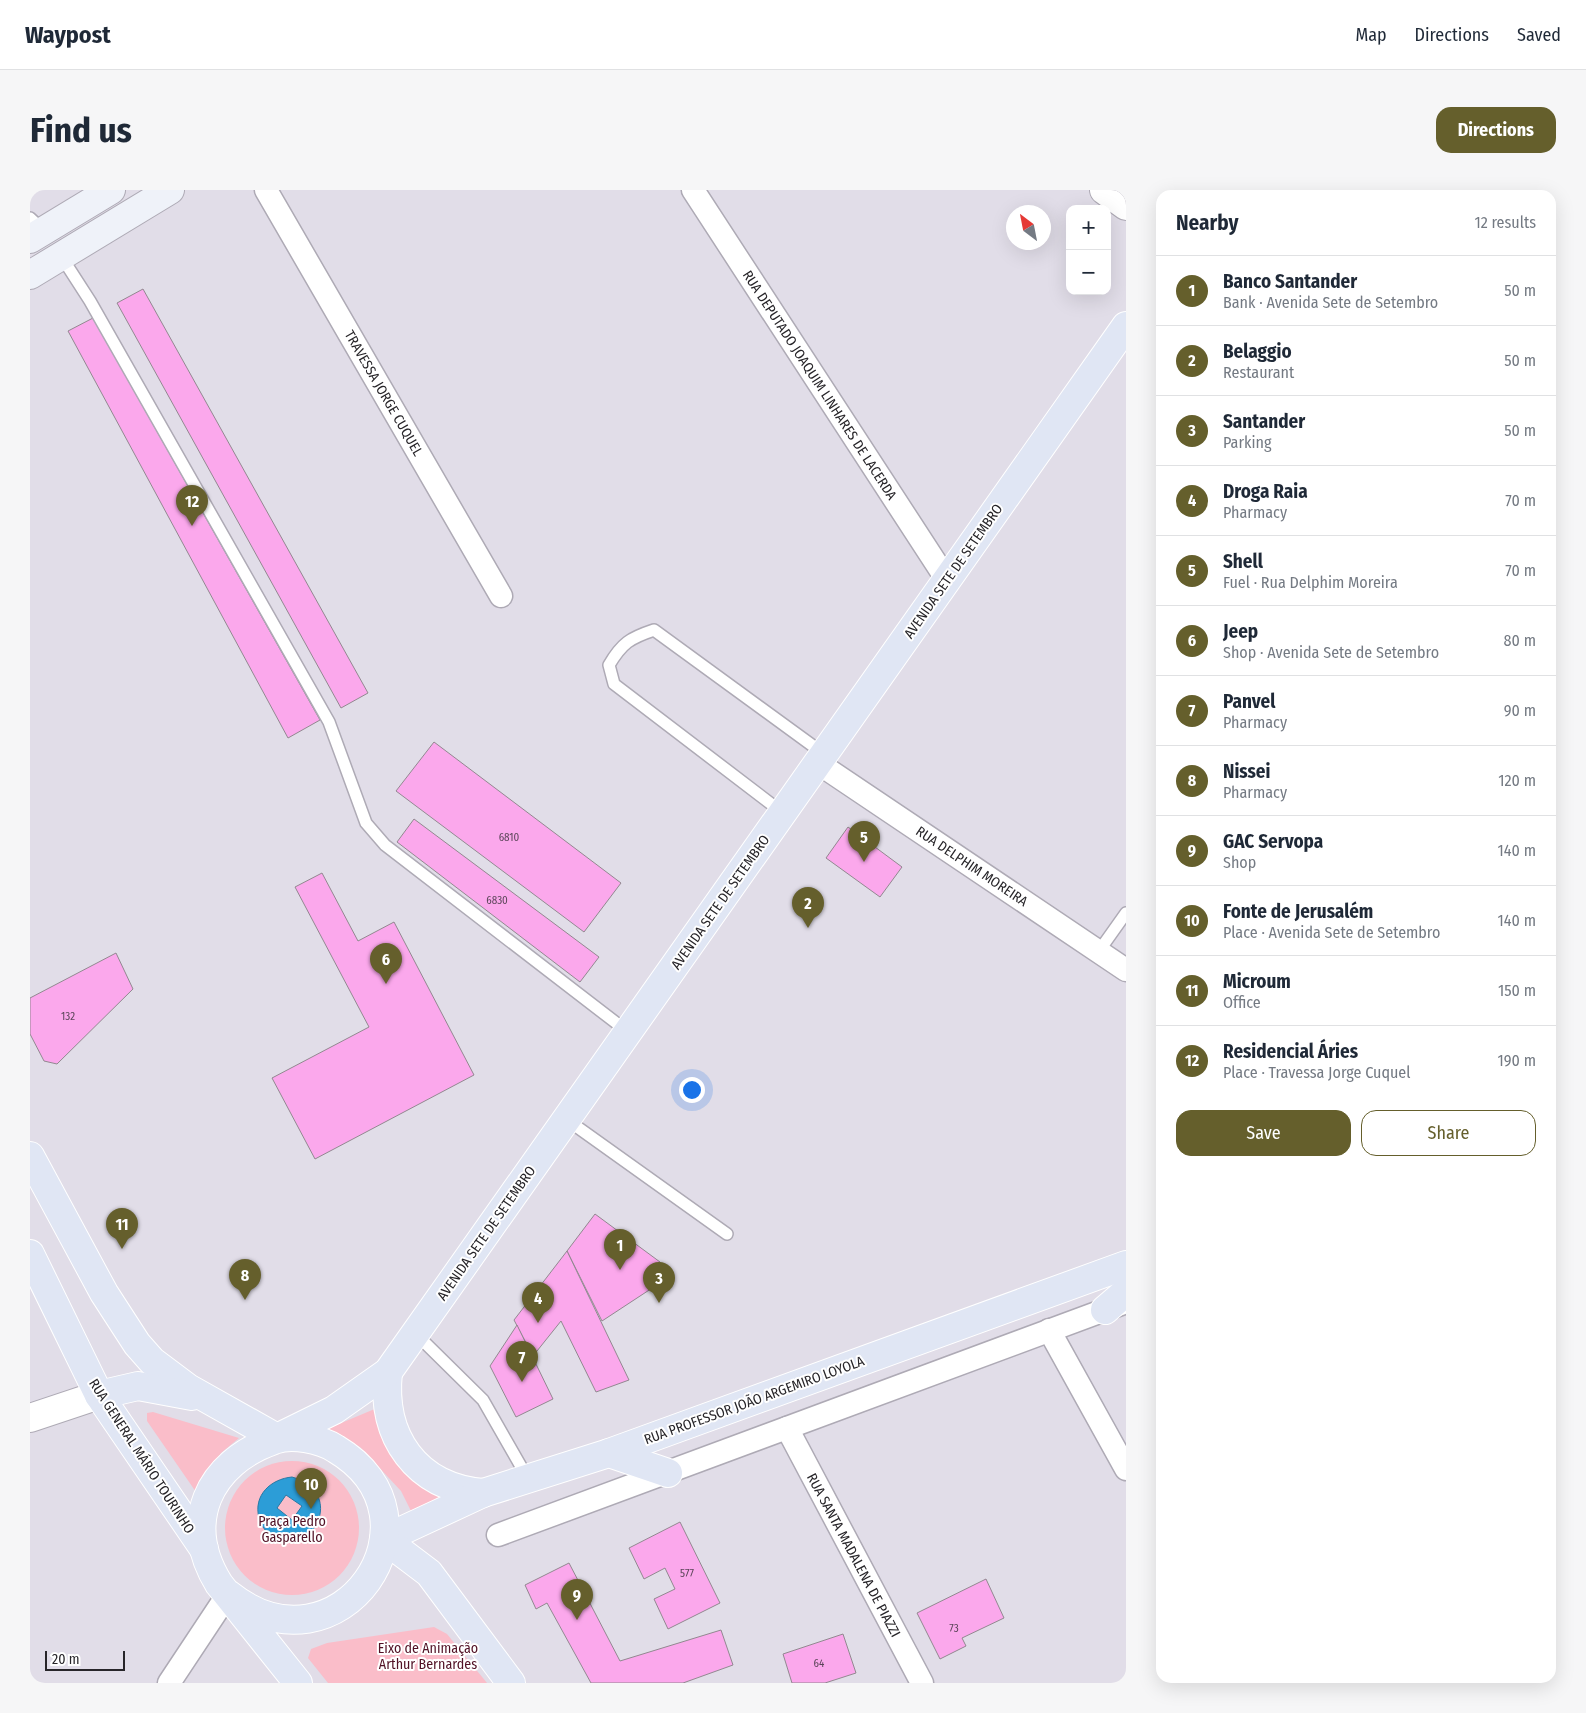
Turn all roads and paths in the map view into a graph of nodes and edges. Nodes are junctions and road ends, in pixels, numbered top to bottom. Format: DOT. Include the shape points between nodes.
graph roads {
  1 [pos="111,190"];
  2 [pos="170,190"];
  3 [pos="266,190"];
  4 [pos="693,190"];
  5 [pos="1104,190"];
  6 [pos="1126,206"];
  7 [pos="35,229"];
  8 [pos="61,256"];
  9 [pos="30,274"];
  10 [pos="1126,326"];
  11 [pos="946,580"];
  12 [pos="501,596"];
  13 [pos="821,758"];
  14 [pos="783,812"];
  15 [pos="1126,913"];
  16 [pos="1099,951"];
  17 [pos="1126,970"];
  18 [pos="628,1032"];
  19 [pos="566,1119"];
  20 [pos="30,1156"];
  21 [pos="727,1234"];
  22 [pos="30,1254"];
  23 [pos="1126,1265"];
  24 [pos="1126,1292"];
  25 [pos="1115,1306"];
  26 [pos="1049,1330"];
  27 [pos="414,1333"];
  28 [pos="388,1372"];
  29 [pos="99,1395"];
  30 [pos="208,1398"];
  31 [pos="30,1418"];
  32 [pos="787,1428"];
  33 [pos="277,1438"];
  34 [pos="609,1453"];
  35 [pos="1126,1469"];
  36 [pos="668,1473"];
  37 [pos="527,1477"];
  38 [pos="483,1493"];
  39 [pos="426,1519"];
  40 [pos="498,1535"];
  41 [pos="384,1539"];
  42 [pos="204,1549"];
  43 [pos="429,1574"];
  44 [pos="228,1594"];
  45 [pos="169,1683"];
  46 [pos="298,1683"];
  47 [pos="510,1683"];
  48 [pos="922,1683"];
  1 -- 7 [label="main road"];
  2 -- 8 [label="main road"];
  3 -- 12 [label="street, TRAVESSA JORGE CUQUEL"];
  4 -- 11 [label="street, RUA DEPUTADO JOAQUIM LINHARES DE LACERDA"];
  5 -- 6 [label="street"];
  8 -- 9 [label="main road"];
  8 -- 18 [label="lane" via="90,301 329,722 366,823 385,845"];
  10 -- 11 [label="main road, AVENIDA SETE DE SETEMBRO"];
  11 -- 13 [label="main road, AVENIDA SETE DE SETEMBRO"];
  13 -- 14 [label="main road, AVENIDA SETE DE SETEMBRO"];
  13 -- 14 [label="lane" via="654,630 635,636 619,648 609,666 614,684"];
  13 -- 16 [label="street, RUA DELPHIM MOREIRA"];
  14 -- 18 [label="main road, AVENIDA SETE DE SETEMBRO"];
  15 -- 16 [label="lane"];
  16 -- 17 [label="street, RUA DELPHIM MOREIRA"];
  18 -- 19 [label="main road, AVENIDA SETE DE SETEMBRO"];
  19 -- 21 [label="lane"];
  19 -- 27 [label="main road, AVENIDA SETE DE SETEMBRO"];
  20 -- 30 [label="main road" via="104,1292 137,1344 169,1376"];
  22 -- 29 [label="main road, RUA GENERAL MÁRIO TOURINHO"];
  23 -- 34 [label="main road, RUA PROFESSOR JOÃO ARGEMIRO LOYOLA"];
  24 -- 25 [label="main road"];
  25 -- 26 [label="street"];
  26 -- 32 [label="street"];
  26 -- 35 [label="street"];
  27 -- 28 [label="main road, AVENIDA SETE DE SETEMBRO"];
  27 -- 37 [label="lane" via="483,1400"];
  28 -- 33 [label="main road, AVENIDA SETE DE SETEMBRO" via="334,1410"];
  28 -- 38 [label="main road" via="386,1398 389,1417 410,1458 443,1484"];
  29 -- 30 [label="main road" via="138,1386"];
  29 -- 31 [label="street"];
  29 -- 42 [label="main road, RUA GENERAL MÁRIO TOURINHO"];
  30 -- 33 [label="main road"];
  32 -- 36 [label="street"];
  32 -- 48 [label="street, RUA SANTA MADALENA DE PIAZZI"];
  33 -- 41 [label="main road" via="316,1440 356,1463 381,1502"];
  33 -- 42 [label="main road, AVENIDA SETE DE SETEMBRO" via="239,1456 212,1488 204,1507"];
  34 -- 36 [label="main road"];
  34 -- 37 [label="main road, RUA PROFESSOR JOÃO ARGEMIRO LOYOLA"];
  36 -- 40 [label="street"];
  37 -- 38 [label="main road, RUA PROFESSOR JOÃO ARGEMIRO LOYOLA"];
  38 -- 39 [label="main road, RUA PROFESSOR JOÃO ARGEMIRO LOYOLA"];
  39 -- 41 [label="main road, RUA PROFESSOR JOÃO ARGEMIRO LOYOLA"];
  39 -- 43 [label="main road" via="423,1546"];
  41 -- 43 [label="main road"];
  41 -- 44 [label="main road" via="377,1566 362,1590 332,1612 296,1621 268,1617 242,1606"];
  42 -- 44 [label="main road" via="212,1573"];
  43 -- 47 [label="main road"];
  44 -- 45 [label="street"];
  44 -- 46 [label="main road"];
}
